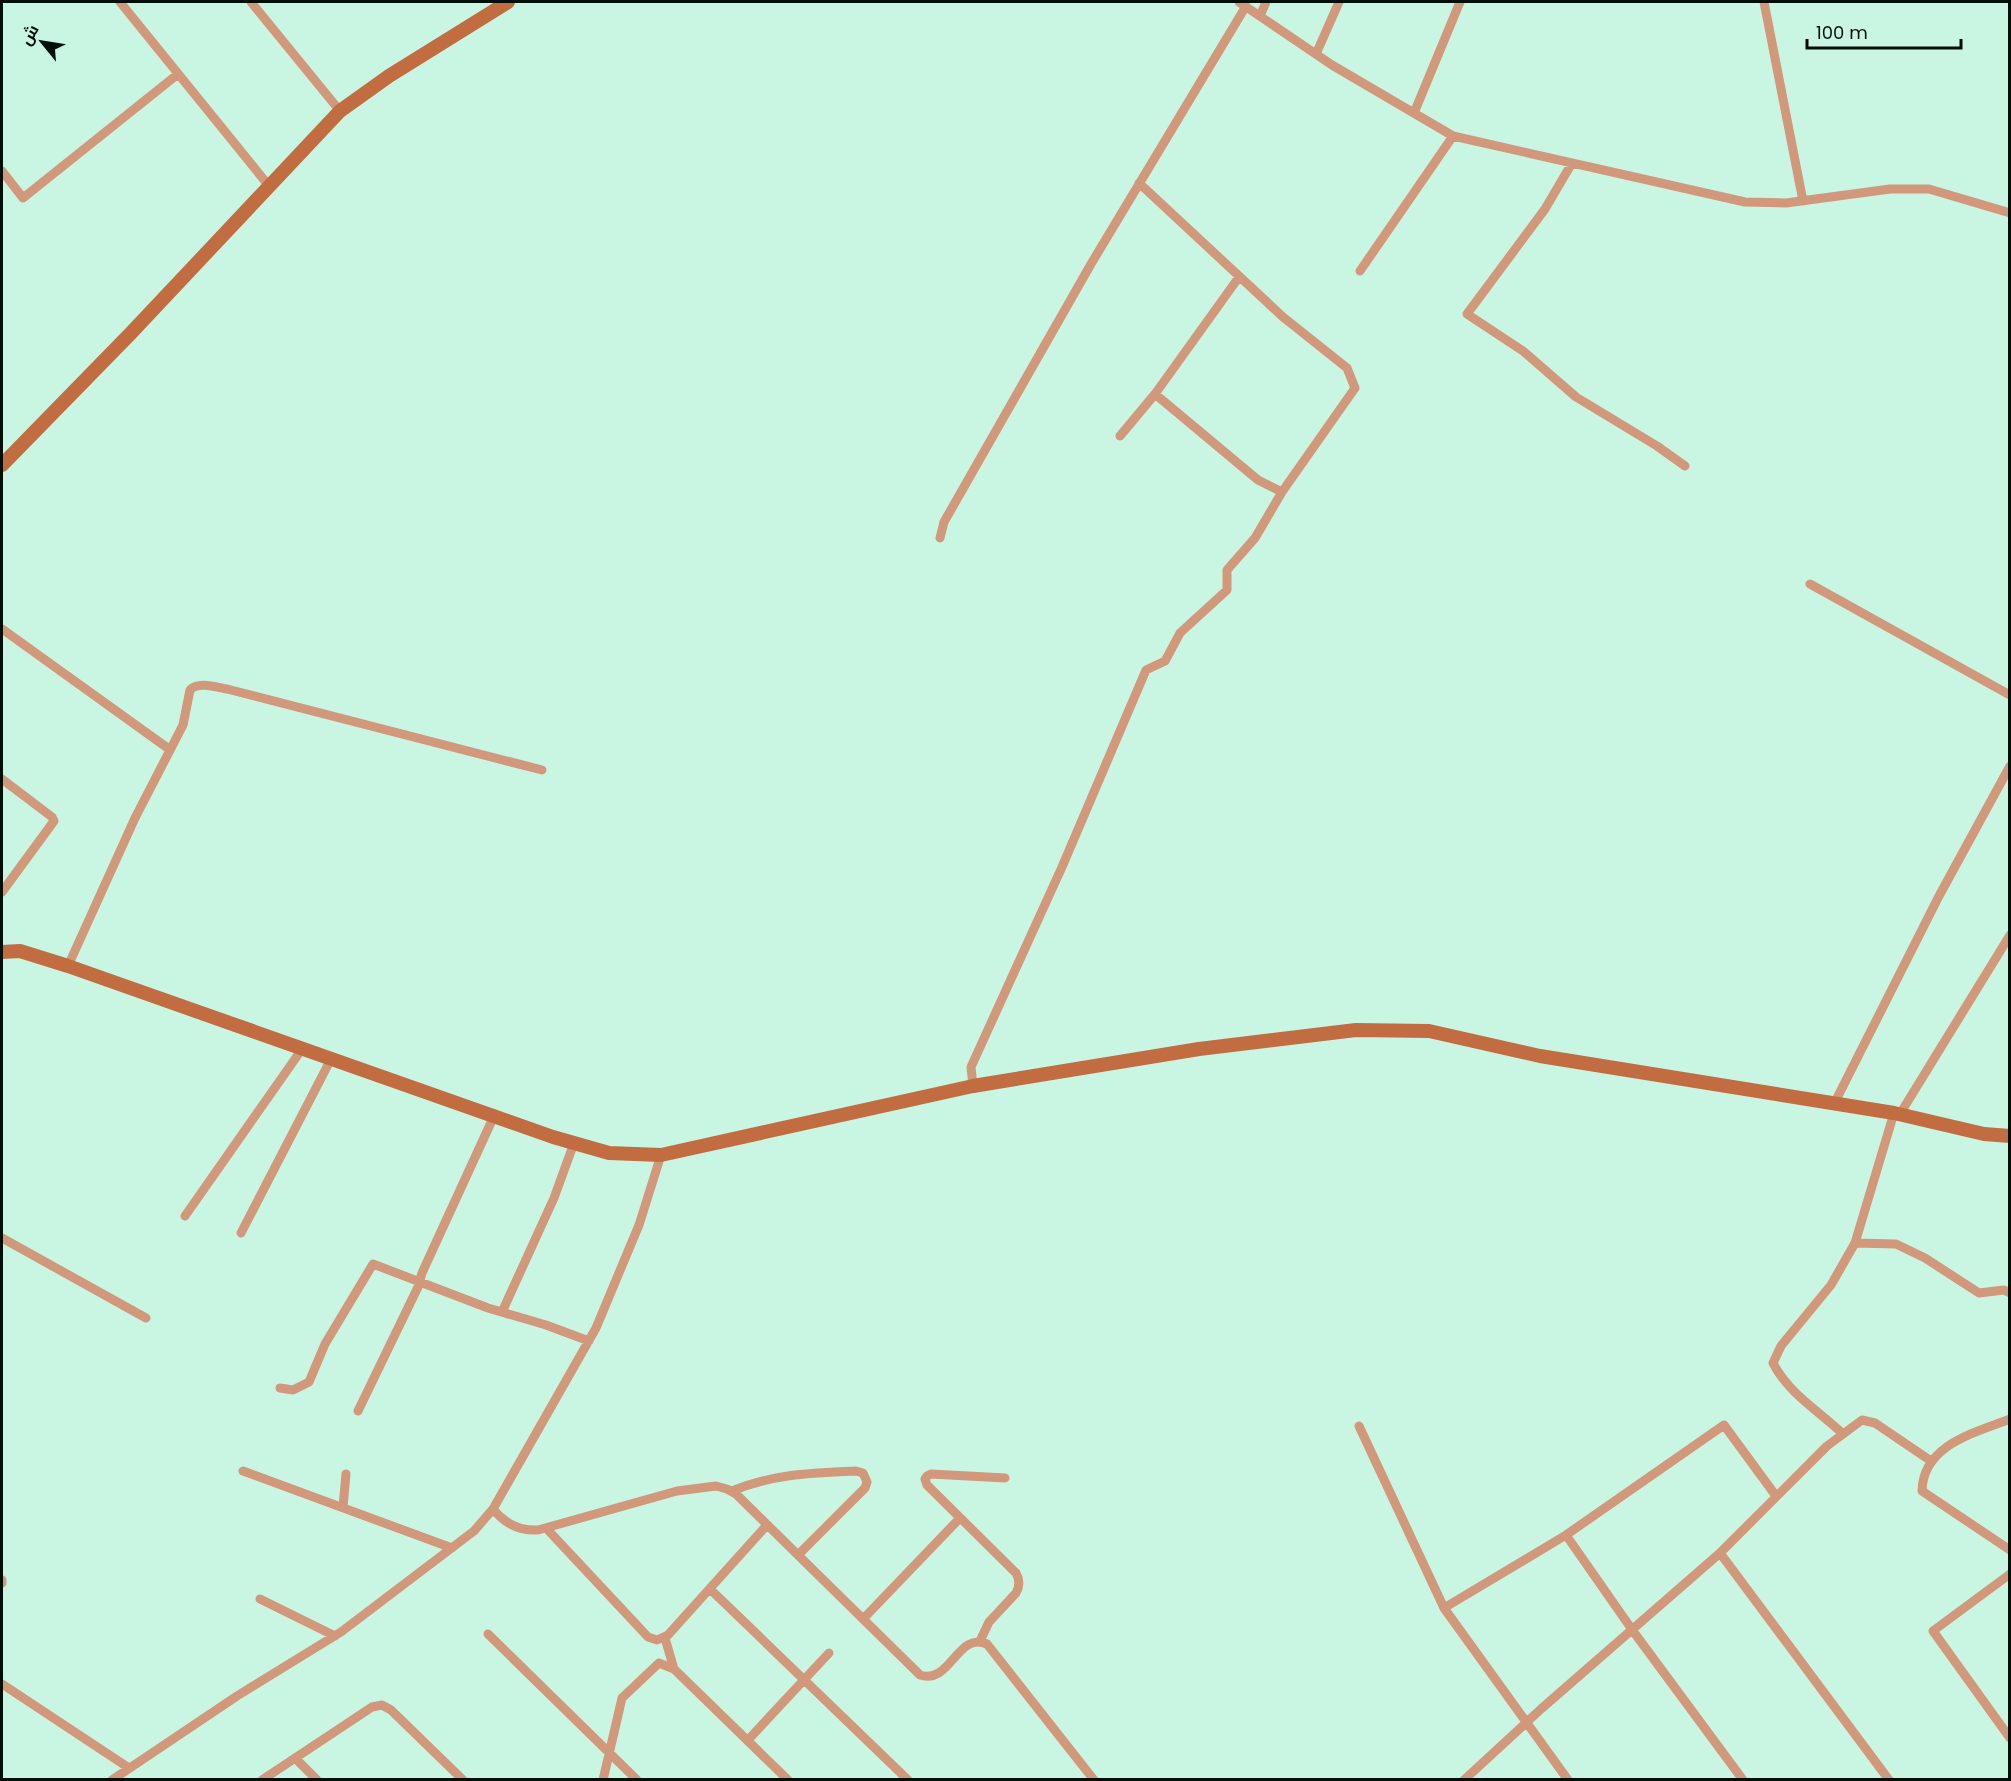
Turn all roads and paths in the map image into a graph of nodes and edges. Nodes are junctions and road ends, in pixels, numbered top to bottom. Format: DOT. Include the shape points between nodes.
graph roads {
  1 [pos="120,2"];
  2 [pos="251,2"];
  3 [pos="508,2"];
  4 [pos="1266,2"];
  5 [pos="1339,2"];
  6 [pos="1460,2"];
  7 [pos="1764,2"];
  8 [pos="1243,4"];
  9 [pos="1260,16"];
  10 [pos="1316,54"];
  11 [pos="178,74"];
  12 [pos="340,111"];
  13 [pos="1414,113"];
  14 [pos="1453,136"];
  15 [pos="1572,163"];
  16 [pos="2,171"];
  17 [pos="1139,183"];
  18 [pos="268,186"];
  19 [pos="1803,201"];
  20 [pos="2010,213"];
  21 [pos="1360,271"];
  22 [pos="1239,277"];
  23 [pos="1155,394"];
  24 [pos="1120,436"];
  25 [pos="2,465"];
  26 [pos="1685,466"];
  27 [pos="1282,492"];
  28 [pos="940,538"];
  29 [pos="1810,584"];
  30 [pos="2,629"];
  31 [pos="2010,695"];
  32 [pos="169,749"];
  33 [pos="2010,766"];
  34 [pos="542,770"];
  35 [pos="2,779"];
  36 [pos="2,892"];
  37 [pos="2010,935"];
  38 [pos="2,952"];
  39 [pos="68,966"];
  40 [pos="302,1049"];
  41 [pos="331,1059"];
  42 [pos="973,1086"];
  43 [pos="1834,1104"];
  44 [pos="1897,1114"];
  45 [pos="494,1116"];
  46 [pos="2009,1136"];
  47 [pos="574,1143"];
  48 [pos="661,1155"];
  49 [pos="185,1216"];
  50 [pos="241,1233"];
  51 [pos="2,1238"];
  52 [pos="1855,1243"];
  53 [pos="420,1281"];
  54 [pos="2010,1293"];
  55 [pos="502,1312"];
  56 [pos="146,1318"];
  57 [pos="589,1341"];
  58 [pos="280,1388"];
  59 [pos="358,1411"];
  60 [pos="2010,1419"];
  61 [pos="1359,1426"];
  62 [pos="1843,1434"];
  63 [pos="1931,1461"];
  64 [pos="243,1471"];
  65 [pos="346,1474"];
  66 [pos="1005,1478"];
  67 [pos="732,1491"];
  68 [pos="1776,1496"];
  69 [pos="343,1507"];
  70 [pos="493,1509"];
  71 [pos="960,1518"];
  72 [pos="767,1525"];
  73 [pos="547,1529"];
  74 [pos="1566,1535"];
  75 [pos="452,1548"];
  76 [pos="2010,1550"];
  77 [pos="1720,1553"];
  78 [pos="798,1556"];
  79 [pos="2010,1575"];
  80 [pos="710,1588"];
  81 [pos="260,1599"];
  82 [pos="1444,1608"];
  83 [pos="864,1618"];
  84 [pos="1633,1630"];
  85 [pos="488,1634"];
  86 [pos="335,1636"];
  87 [pos="665,1638"];
  88 [pos="980,1641"];
  89 [pos="829,1653"];
  90 [pos="674,1669"];
  91 [pos="805,1680"];
  92 [pos="2,1684"];
  93 [pos="1525,1723"];
  94 [pos="2010,1738"];
  95 [pos="748,1740"];
  96 [pos="609,1753"];
  97 [pos="295,1758"];
  98 [pos="129,1768"];
  99 [pos="899,1771"];
  100 [pos="112,1779"];
  101 [pos="262,1779"];
  102 [pos="317,1779"];
  103 [pos="463,1779"];
  104 [pos="603,1779"];
  105 [pos="637,1779"];
  106 [pos="788,1779"];
  107 [pos="892,1779"];
  108 [pos="908,1779"];
  109 [pos="1094,1779"];
  110 [pos="1464,1779"];
  111 [pos="1568,1779"];
  112 [pos="1743,1779"];
  113 [pos="1890,1779"];
  1 -- 11 [label="street"];
  2 -- 12 [label="street"];
  3 -- 12 [label="street"];
  4 -- 9 [label="street"];
  5 -- 10 [label="street"];
  6 -- 13 [label="street"];
  7 -- 19 [label="street"];
  8 -- 9 [label="street"];
  8 -- 17 [label="street"];
  9 -- 10 [label="street"];
  10 -- 13 [label="street"];
  11 -- 16 [label="street" via="23,198"];
  11 -- 18 [label="street"];
  12 -- 18 [label="street"];
  13 -- 14 [label="street"];
  14 -- 15 [label="street"];
  14 -- 21 [label="street"];
  15 -- 19 [label="street" via="1745,202"];
  15 -- 26 [label="street" via="1545,209 1467,314 1523,351 1576,397"];
  17 -- 22 [label="street"];
  17 -- 28 [label="street" via="944,522"];
  18 -- 25 [label="street"];
  19 -- 20 [label="street" via="1890,189 1929,189"];
  22 -- 23 [label="street"];
  22 -- 27 [label="street" via="1347,368 1355,388"];
  23 -- 24 [label="street"];
  23 -- 27 [label="street" via="1258,480"];
  27 -- 42 [label="street" via="1255,538 1227,570 1227,590 1180,633 1165,662 1146,670 971,1067"];
  29 -- 31 [label="street"];
  30 -- 32 [label="street"];
  32 -- 34 [label="street" via="183,725 190,690 199,685"];
  32 -- 39 [label="street"];
  33 -- 43 [label="street"];
  35 -- 36 [label="street" via="54,821"];
  37 -- 44 [label="street"];
  38 -- 39 [label="street" via="20,951"];
  39 -- 40 [label="street"];
  40 -- 41 [label="street"];
  40 -- 49 [label="street"];
  41 -- 45 [label="street"];
  41 -- 50 [label="street"];
  42 -- 43 [label="street" via="1231,1045 1356,1030 1402,1030"];
  42 -- 48 [label="street"];
  43 -- 44 [label="street"];
  44 -- 46 [label="street"];
  44 -- 52 [label="street"];
  45 -- 47 [label="street"];
  45 -- 53 [label="street"];
  47 -- 48 [label="street" via="609,1152"];
  47 -- 55 [label="street" via="554,1198"];
  48 -- 57 [label="street" via="639,1225"];
  51 -- 56 [label="street"];
  52 -- 54 [label="street" via="1896,1244 1979,1293"];
  52 -- 62 [label="street" via="1831,1285 1781,1346 1773,1363 1791,1389"];
  53 -- 55 [label="street"];
  53 -- 58 [label="street" via="374,1264 325,1344 309,1382 293,1390"];
  53 -- 59 [label="street"];
  55 -- 57 [label="street"];
  57 -- 70 [label="street"];
  60 -- 63 [label="street" via="1954,1440"];
  61 -- 82 [label="street"];
  62 -- 63 [label="street" via="1862,1420 1875,1423"];
  62 -- 68 [label="street"];
  63 -- 76 [label="street" via="1922,1478 1922,1491"];
  64 -- 69 [label="street"];
  65 -- 69 [label="street"];
  66 -- 71 [label="street" via="927,1476 926,1483"];
  67 -- 72 [label="street"];
  67 -- 73 [label="street" via="716,1486 677,1491"];
  67 -- 78 [label="street" via="785,1475 863,1473 865,1488"];
  68 -- 74 [label="street" via="1724,1425"];
  68 -- 77 [label="street"];
  69 -- 75 [label="street"];
  70 -- 73 [label="street" via="521,1529"];
  70 -- 75 [label="street"];
  71 -- 83 [label="street"];
  71 -- 88 [label="street" via="1016,1573 1019,1583 1016,1593 989,1622"];
  72 -- 78 [label="street"];
  72 -- 80 [label="street"];
  73 -- 87 [label="street" via="648,1637"];
  74 -- 82 [label="street"];
  74 -- 84 [label="street"];
  75 -- 86 [label="street"];
  77 -- 84 [label="street"];
  77 -- 113 [label="street"];
  78 -- 83 [label="street"];
  79 -- 94 [label="street" via="1933,1631"];
  80 -- 87 [label="street"];
  80 -- 91 [label="street"];
  81 -- 86 [label="street"];
  82 -- 93 [label="street"];
  83 -- 88 [label="street" via="916,1673 924,1676 939,1674 967,1645"];
  84 -- 93 [label="street"];
  84 -- 112 [label="street"];
  85 -- 96 [label="street"];
  86 -- 98 [label="street"];
  87 -- 90 [label="street"];
  88 -- 109 [label="street" via="990,1646"];
  89 -- 91 [label="street"];
  90 -- 95 [label="street"];
  90 -- 96 [label="street" via="659,1663 622,1698"];
  91 -- 95 [label="street"];
  91 -- 99 [label="street"];
  92 -- 98 [label="street"];
  93 -- 110 [label="street"];
  93 -- 111 [label="street"];
  95 -- 106 [label="street"];
  96 -- 104 [label="street"];
  96 -- 105 [label="street"];
  97 -- 101 [label="street"];
  97 -- 102 [label="street"];
  97 -- 103 [label="street" via="372,1707 382,1705"];
  98 -- 100 [label="street"];
  99 -- 107 [label="street"];
  99 -- 108 [label="street"];
}
